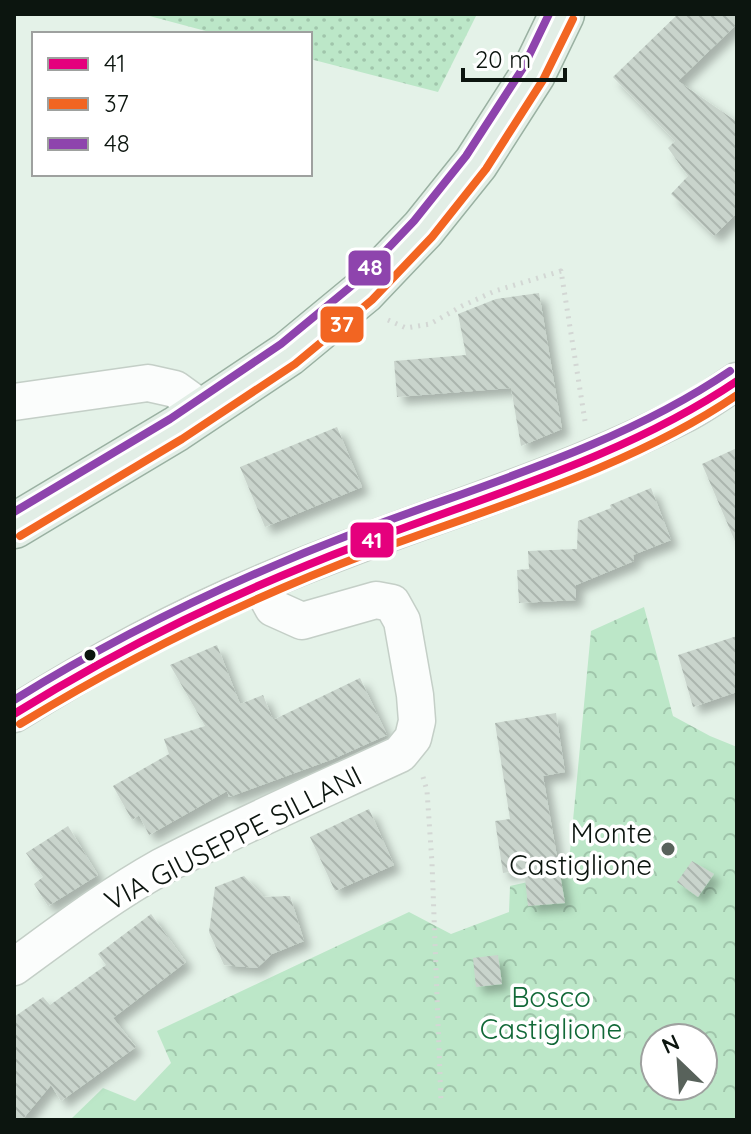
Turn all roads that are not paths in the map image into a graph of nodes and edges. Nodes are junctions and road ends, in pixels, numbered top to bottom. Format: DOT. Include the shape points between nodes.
graph roads {
  1 [pos="562,14"];
  2 [pos="737,381"];
  3 [pos="14,402"];
  4 [pos="204,410"];
  5 [pos="14,526"];
  6 [pos="260,584"];
  7 [pos="14,714"];
  8 [pos="14,967"];
  1 -- 4 [label="main road" via="533,74 476,163 423,229 363,292 288,354"];
  2 -- 6 [label="street" via="683,415 610,450"];
  3 -- 4 [label="street" via="148,383 175,389"];
  4 -- 5 [label="main road"];
  6 -- 7 [label="street" via="166,628"];
  6 -- 8 [label="street, VIA GIUSEPPE SILLANI" via="273,608 302,621 376,600 392,603 402,621 415,695 413,738 400,754 160,868"];
}
